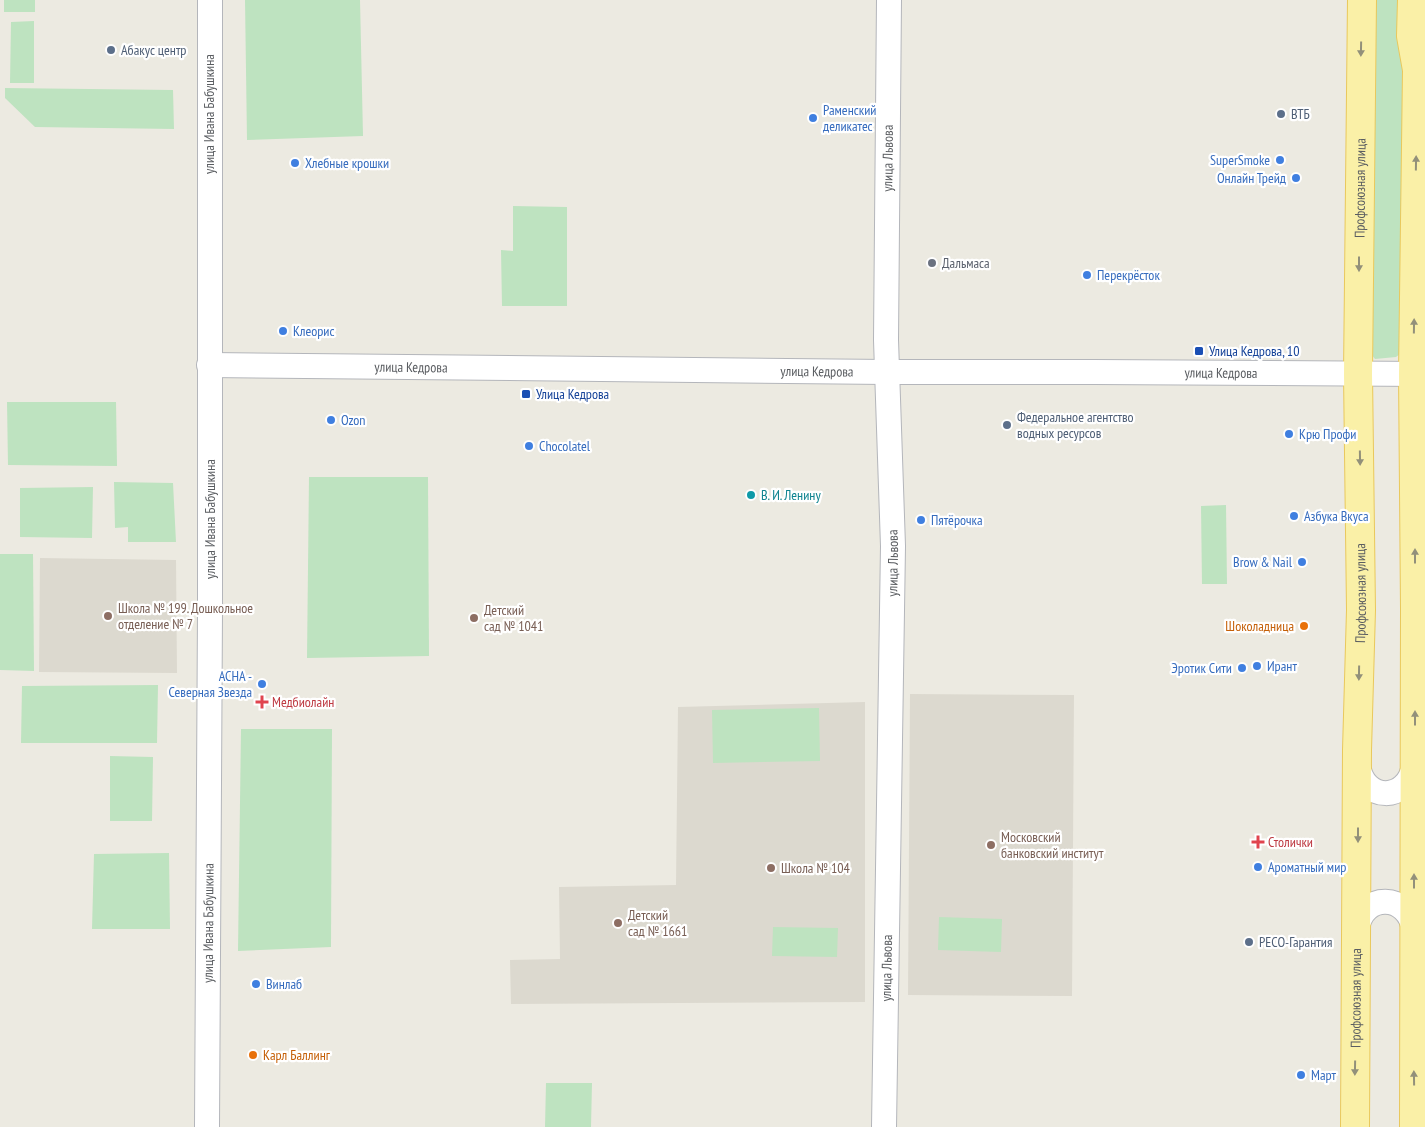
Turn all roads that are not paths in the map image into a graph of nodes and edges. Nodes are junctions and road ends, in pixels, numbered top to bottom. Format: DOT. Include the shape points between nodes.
graph roads {
  1 [pos="210,0"];
  2 [pos="889,0"];
  3 [pos="1362,0"];
  4 [pos="1412,0"];
  5 [pos="209,365"];
  6 [pos="888,372"];
  7 [pos="1358,374"];
  8 [pos="1419,374"];
  9 [pos="1358,765"];
  10 [pos="1414,765"];
  11 [pos="1357,929"];
  12 [pos="1414,930"];
  13 [pos="207,1127"];
  14 [pos="884,1127"];
  15 [pos="1355,1127"];
  16 [pos="1414,1127"];
  1 -- 5 [label="street, улица Ивана Бабушкина"];
  2 -- 6 [label="street, улица Львова"];
  3 -- 7 [label="main road, Профсоюзная улица, one-way"];
  8 -- 4 [label="main road, one-way" via="1417,70 1410,36"];
  5 -- 6 [label="street, улица Кедрова"];
  5 -- 13 [label="street, улица Ивана Бабушкина"];
  6 -- 7 [label="street, улица Кедрова"];
  6 -- 14 [label="street, улица Львова" via="893,546"];
  7 -- 8 [label="street, улица Кедрова"];
  7 -- 9 [label="main road, Профсоюзная улица, one-way" via="1361,610"];
  10 -- 8 [label="main road, one-way"];
  9 -- 10 [label="street" via="1362,780 1374,791 1382,793 1404,787"];
  9 -- 11 [label="main road, Профсоюзная улица, one-way"];
  12 -- 10 [label="main road, one-way"];
  11 -- 12 [label="street" via="1367,908 1390,902 1404,908 1410,915"];
  11 -- 15 [label="main road, Профсоюзная улица, one-way"];
  16 -- 12 [label="main road, one-way"];
}
